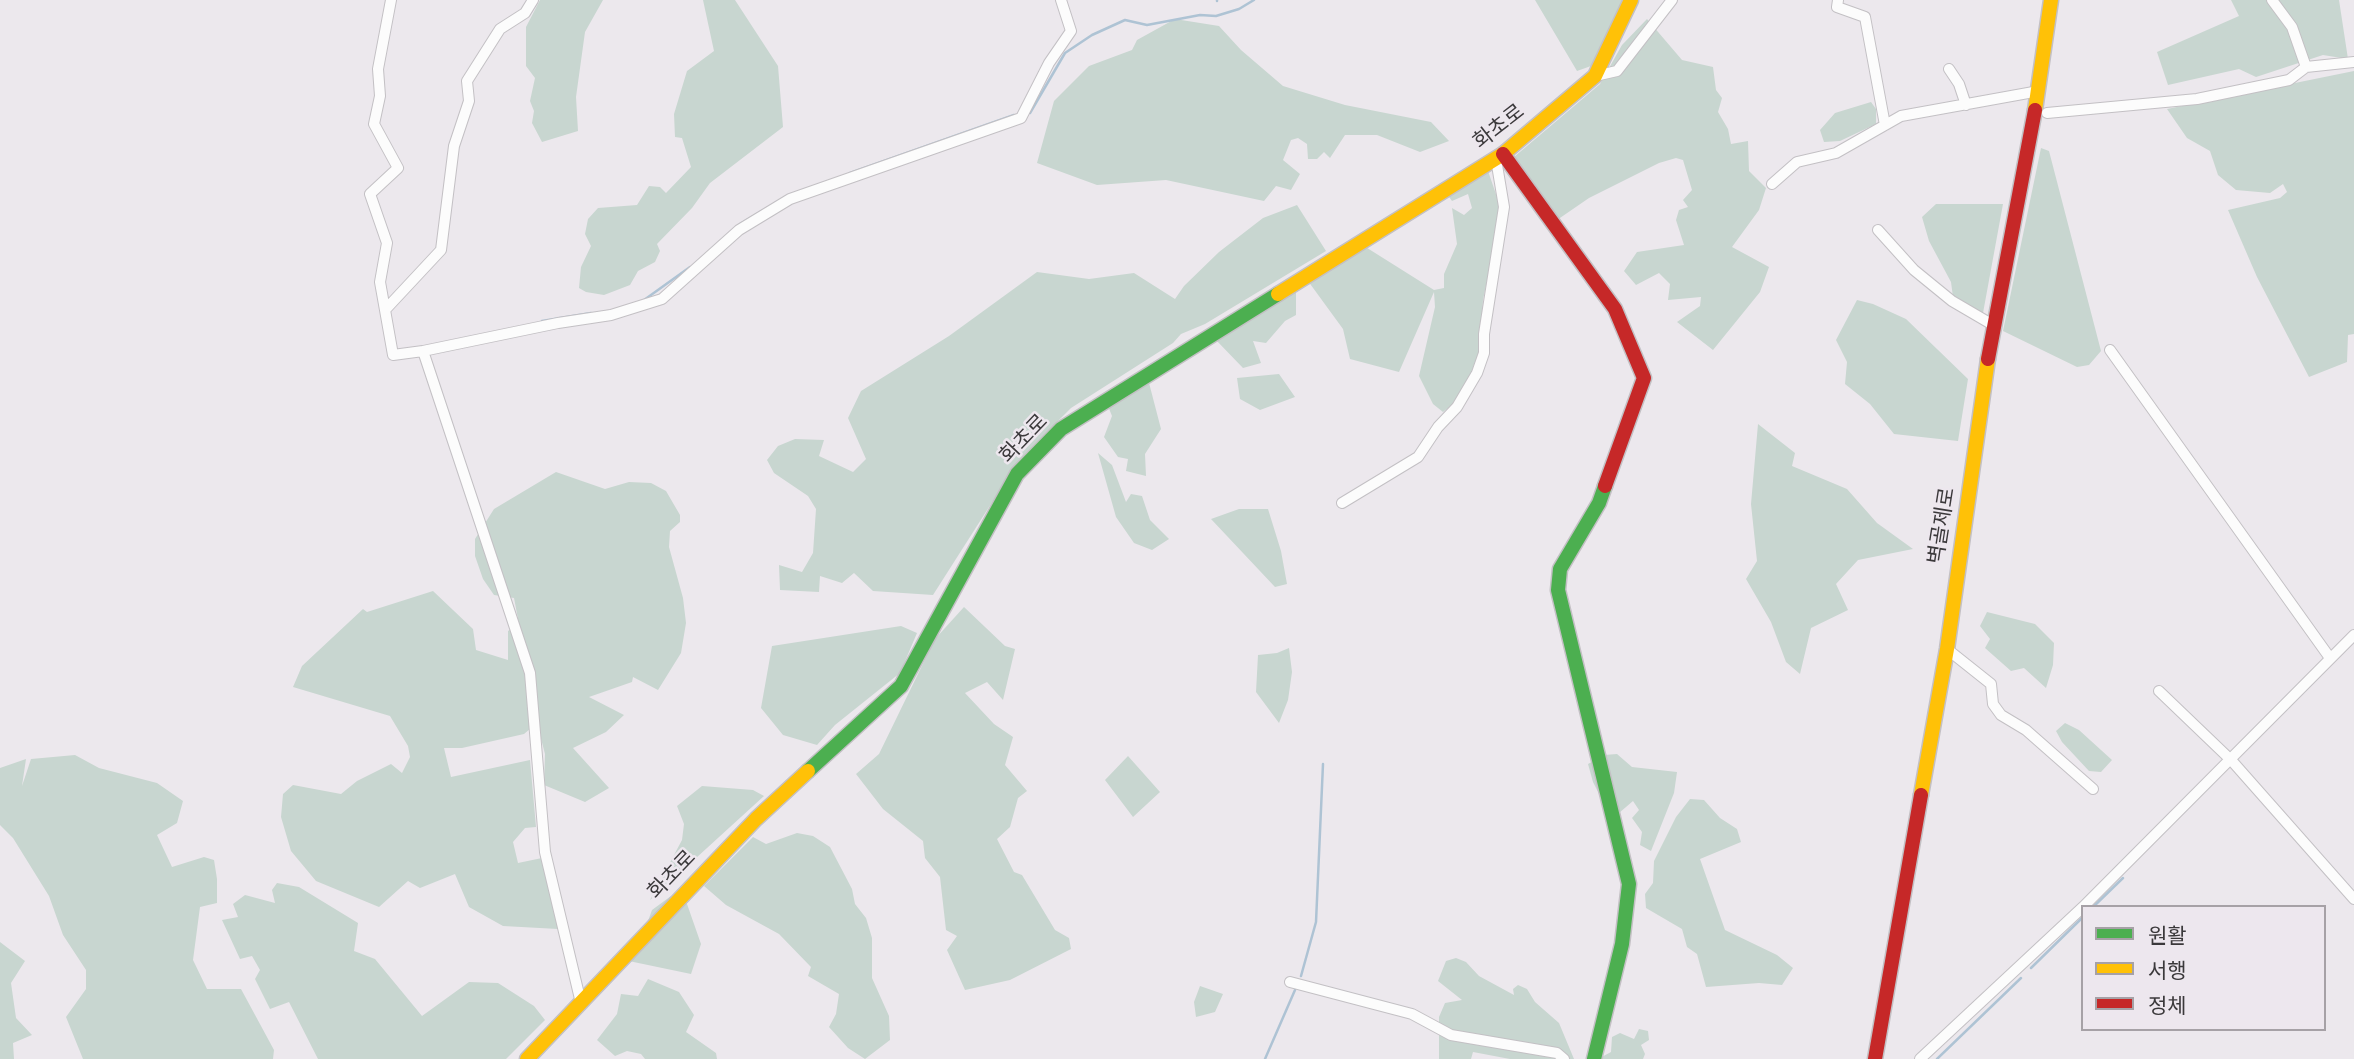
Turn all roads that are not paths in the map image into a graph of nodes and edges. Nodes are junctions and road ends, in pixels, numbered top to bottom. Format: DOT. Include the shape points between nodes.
graph roads {
  1 [pos="391,0"];
  2 [pos="533,0"];
  3 [pos="1061,0"];
  4 [pos="1631,0"];
  5 [pos="1672,0"];
  6 [pos="1838,0"];
  7 [pos="2051,0"];
  8 [pos="2272,0"];
  9 [pos="2354,62"];
  10 [pos="2306,67"];
  11 [pos="1949,69"];
  12 [pos="1595,76"];
  13 [pos="2039,91"];
  14 [pos="1966,105"];
  15 [pos="2047,113"];
  16 [pos="1885,125"];
  17 [pos="1500,156"];
  18 [pos="1772,184"];
  19 [pos="1878,230"];
  20 [pos="385,310"];
  21 [pos="1993,325"];
  22 [pos="2109,350"];
  23 [pos="423,351"];
  24 [pos="1342,503"];
  25 [pos="2354,635"];
  26 [pos="1947,649"];
  27 [pos="2330,658"];
  28 [pos="2159,691"];
  29 [pos="2232,761"];
  30 [pos="2093,789"];
  31 [pos="2354,899"];
  32 [pos="2085,905"];
  33 [pos="2081,909"];
  34 [pos="1290,982"];
  35 [pos="580,1003"];
  36 [pos="527,1059"];
  37 [pos="1564,1059"];
  38 [pos="1594,1059"];
  39 [pos="1875,1059"];
  40 [pos="1920,1059"];
  1 -- 20 [label="street" via="378,69 380,96 374,124 398,168 370,194 387,243 380,282"];
  2 -- 20 [label="street" via="525,13 500,29 467,81 470,101 454,146 442,250"];
  3 -- 23 [label="street" via="1072,32 1049,63 1021,118 790,199 739,230 662,299 611,315"];
  4 -- 12 [label="street, 화초로"];
  5 -- 12 [label="street" via="1617,71"];
  6 -- 16 [label="street" via="1838,7 1865,18"];
  7 -- 13 [label="street, 벽골제로"];
  8 -- 10 [label="street" via="2292,27"];
  9 -- 10 [label="street"];
  10 -- 15 [label="street" via="2289,80 2197,99"];
  11 -- 14 [label="street"];
  12 -- 17 [label="street, 화초로"];
  13 -- 14 [label="street"];
  13 -- 21 [label="street, 벽골제로"];
  14 -- 16 [label="street" via="1901,116"];
  16 -- 18 [label="street" via="1836,153 1797,162"];
  17 -- 24 [label="street" via="1504,207 1484,354 1477,373 1418,457"];
  17 -- 35 [label="street, 화초로" via="1061,429 1017,474 901,686 756,819"];
  17 -- 38 [label="street" via="1615,309 1644,378 1599,503 1560,569 1558,590 1629,884 1622,944"];
  19 -- 21 [label="street" via="1914,270 1952,301"];
  20 -- 23 [label="street" via="393,355"];
  21 -- 26 [label="street, 벽골제로"];
  22 -- 27 [label="street"];
  23 -- 35 [label="street" via="530,673 545,852"];
  25 -- 27 [label="street"];
  26 -- 30 [label="street" via="1983,674 2001,715 2026,730"];
  26 -- 39 [label="street, 벽골제로"];
  27 -- 29 [label="street"];
  28 -- 29 [label="street"];
  29 -- 31 [label="street"];
  29 -- 32 [label="street"];
  33 -- 40 [label="street"];
  34 -- 37 [label="street" via="1412,1014 1451,1035 1557,1053"];
  35 -- 36 [label="street, 화초로"];
}
